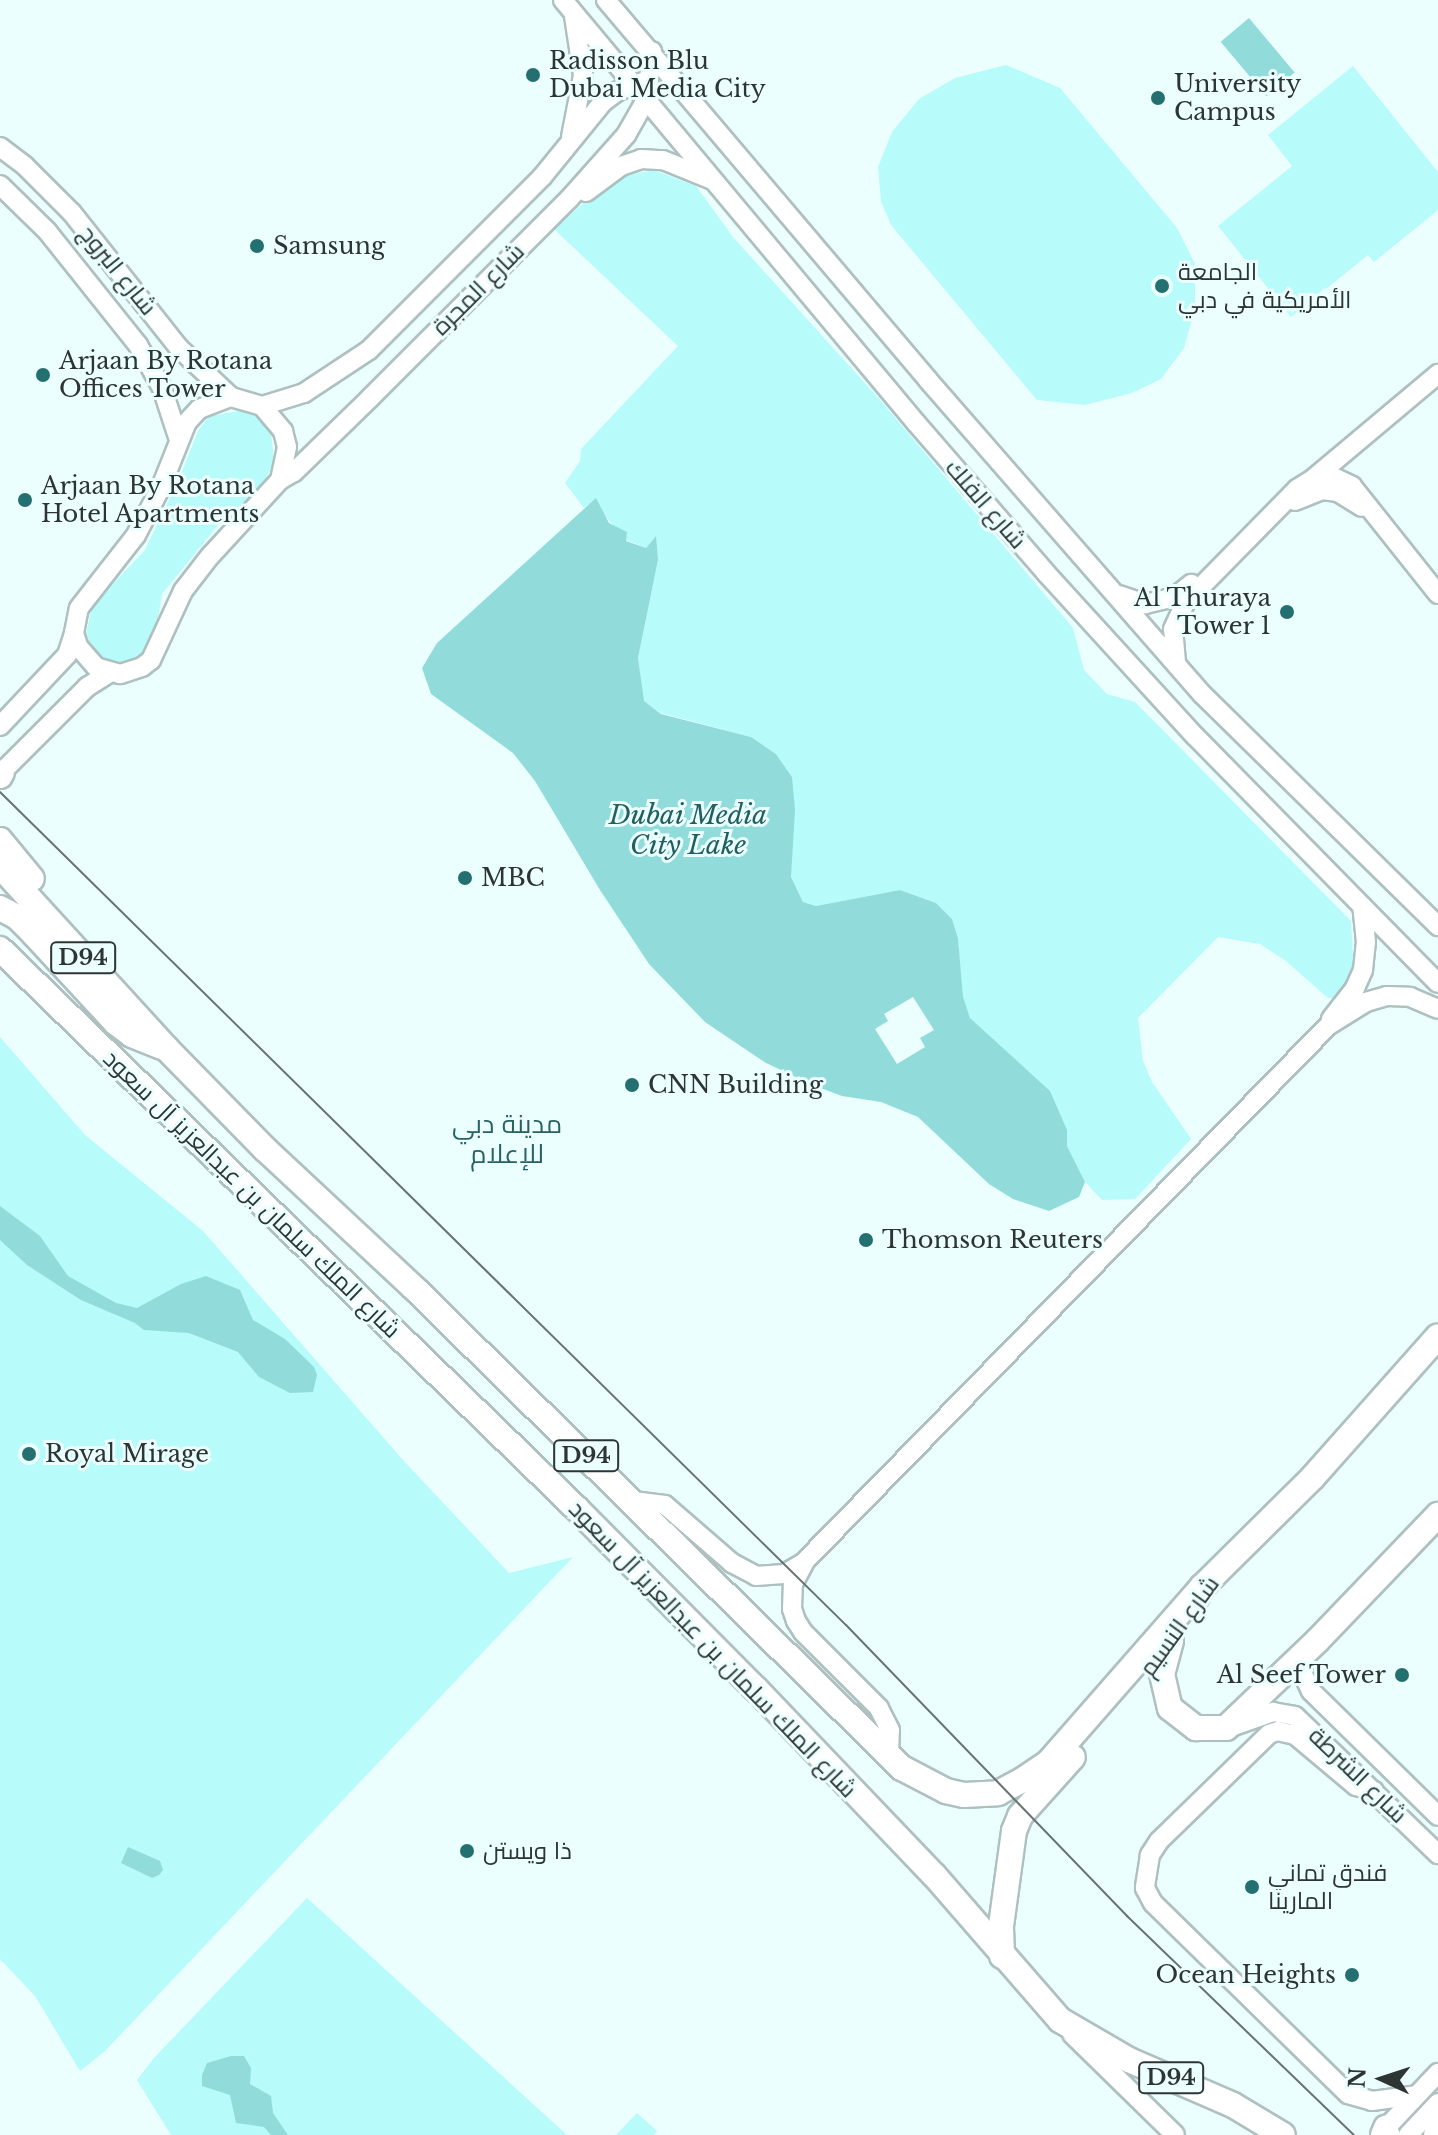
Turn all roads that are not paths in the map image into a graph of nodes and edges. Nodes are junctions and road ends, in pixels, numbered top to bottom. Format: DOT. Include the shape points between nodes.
graph roads {
  1 [pos="606,0"];
  2 [pos="568,5"];
  3 [pos="652,51"];
  4 [pos="682,87"];
  5 [pos="645,88"];
  6 [pos="0,147"];
  7 [pos="568,147"];
  8 [pos="713,180"];
  9 [pos="0,185"];
  10 [pos="569,199"];
  11 [pos="1438,374"];
  12 [pos="231,397"];
  13 [pos="262,406"];
  14 [pos="178,437"];
  15 [pos="1313,479"];
  16 [pos="280,480"];
  17 [pos="1275,512"];
  18 [pos="1375,517"];
  19 [pos="1211,574"];
  20 [pos="1113,592"];
  21 [pos="1438,594"];
  22 [pos="74,633"];
  23 [pos="1177,664"];
  24 [pos="109,673"];
  25 [pos="0,726"];
  26 [pos="1,774"];
  27 [pos="0,840"];
  28 [pos="0,866"];
  29 [pos="1362,906"];
  30 [pos="0,908"];
  31 [pos="1438,926"];
  32 [pos="69,943"];
  33 [pos="0,949"];
  34 [pos="1438,983"];
  35 [pos="1438,1009"];
  36 [pos="1329,1025"];
  37 [pos="167,1049"];
  38 [pos="1438,1336"];
  39 [pos="633,1501"];
  40 [pos="1438,1515"];
  41 [pos="805,1561"];
  42 [pos="1202,1587"];
  43 [pos="1171,1641"];
  44 [pos="1302,1656"];
  45 [pos="1226,1728"];
  46 [pos="896,1762"];
  47 [pos="1374,1791"];
  48 [pos="1438,1816"];
  49 [pos="1438,1854"];
  50 [pos="1002,1956"];
  51 [pos="1060,2020"];
  52 [pos="1438,2073"];
  53 [pos="1417,2095"];
  54 [pos="1438,2103"];
  55 [pos="1438,2119"];
  56 [pos="1392,2133"];
  57 [pos="1175,2135"];
  58 [pos="1283,2135"];
  59 [pos="1433,2135"];
  1 -- 3 [label="street, شارع الفلك"];
  2 -- 5 [label="street, شارع الفلك"];
  2 -- 7 [label="street" via="582,50 583,75"];
  3 -- 4 [label="street, شارع الفلك"];
  3 -- 5 [label="street, شارع المجرة"];
  4 -- 5 [label="street"];
  4 -- 20 [label="street, شارع الفلك"];
  5 -- 7 [label="street, شارع المجرة" via="603,102"];
  5 -- 8 [label="street, شارع الفلك"];
  5 -- 10 [label="street, شارع المجرة" via="633,127"];
  6 -- 12 [label="street, شارع البروج" via="72,213 179,348"];
  7 -- 13 [label="street, شارع المجرة" via="369,350 304,393"];
  8 -- 10 [label="street" via="673,163 641,159"];
  8 -- 29 [label="street, شارع الفلك" via="1046,573 1195,736"];
  9 -- 14 [label="street, شارع البروج" via="47,231 138,345 162,388"];
  10 -- 16 [label="street, شارع المجرة" via="294,472"];
  11 -- 15 [label="street"];
  12 -- 13 [label="street"];
  12 -- 14 [label="street" via="199,409"];
  13 -- 16 [label="street" via="275,417 287,447"];
  14 -- 22 [label="street" via="149,511 121,557 79,608"];
  15 -- 17 [label="street"];
  15 -- 18 [label="street" via="1331,476 1349,483"];
  16 -- 24 [label="street, شارع المجرة" via="183,591 151,660 132,672"];
  17 -- 18 [label="street" via="1322,490 1338,492"];
  17 -- 19 [label="street"];
  18 -- 21 [label="street"];
  19 -- 20 [label="street" via="1165,600 1145,604"];
  19 -- 23 [label="street" via="1185,603 1173,629"];
  20 -- 23 [label="street, شارع الفلك"];
  22 -- 24 [label="street" via="86,658"];
  22 -- 25 [label="street" via="67,655"];
  23 -- 31 [label="street, شارع الفلك"];
  24 -- 26 [label="street" via="87,687"];
  27 -- 32 [label="main road" via="55,909"];
  28 -- 32 [label="main road, شارع الملك سلمان بن عبدالعزيز آل سعود / D94"];
  29 -- 34 [label="street, شارع الفلك"];
  29 -- 36 [label="street" via="1363,970"];
  30 -- 37 [label="main road" via="17,917 116,1023"];
  32 -- 37 [label="main road, شارع الملك سلمان بن عبدالعزيز آل سعود / D94"];
  33 -- 50 [label="main road, شارع الملك سلمان بن عبدالعزيز آل سعود / D94" via="576,1508 916,1857"];
  35 -- 36 [label="street" via="1410,997 1387,996 1366,1002"];
  36 -- 41 [label="street"];
  37 -- 39 [label="main road, شارع الملك سلمان بن عبدالعزيز آل سعود / D94"];
  38 -- 42 [label="main road, شارع النسيم" via="1313,1477"];
  39 -- 41 [label="street" via="665,1505 732,1563 756,1576 784,1574"];
  39 -- 46 [label="main road, شارع الملك سلمان بن عبدالعزيز آل سعود / D94"];
  40 -- 44 [label="main road"];
  41 -- 46 [label="street" via="793,1584 796,1621 879,1708"];
  42 -- 43 [label="main road, شارع النسيم"];
  42 -- 46 [label="main road, شارع الملك سلمان بن عبدالعزيز آل سعود" via="1048,1763 1024,1779 998,1793 964,1795 946,1791"];
  43 -- 45 [label="main road" via="1162,1674 1170,1708 1196,1728"];
  43 -- 50 [label="main road, شارع النسيم" via="1020,1816 1009,1857"];
  44 -- 45 [label="main road"];
  44 -- 48 [label="street, شارع الشرطة" via="1311,1691"];
  45 -- 47 [label="street, شارع الشرطة" via="1273,1712 1295,1716"];
  47 -- 49 [label="street, شارع الشرطة"];
  47 -- 53 [label="street" via="1356,1786 1295,1735 1269,1734 1159,1841 1147,1863 1145,1888 1153,1903 1348,2094 1372,2101"];
  50 -- 51 [label="main road, شارع الملك سلمان بن عبدالعزيز آل سعود / D94"];
  51 -- 57 [label="street"];
  51 -- 58 [label="main road, شارع الملك سلمان بن عبدالعزيز آل سعود / D94"];
  52 -- 53 [label="street"];
  53 -- 56 [label="street"];
  54 -- 56 [label="street"];
  55 -- 59 [label="street"];
}
